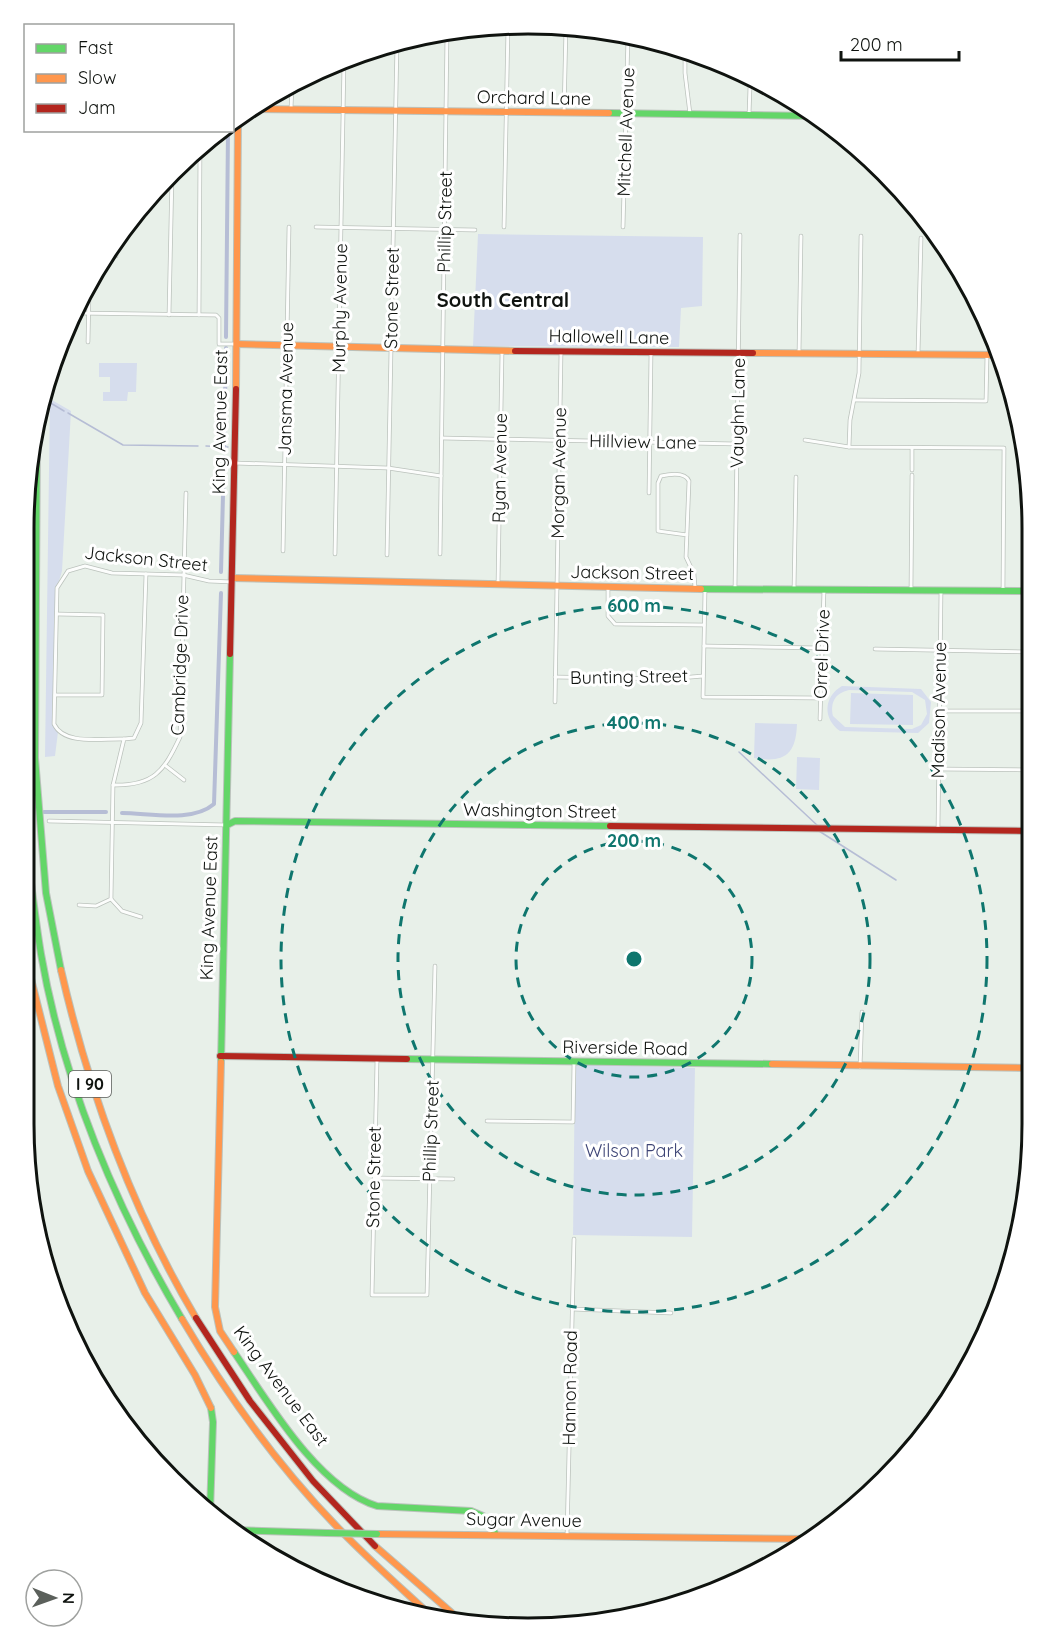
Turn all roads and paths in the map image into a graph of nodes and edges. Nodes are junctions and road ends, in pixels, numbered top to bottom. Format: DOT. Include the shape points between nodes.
graph roads {
  1 [pos="508,35"];
  2 [pos="566,36"];
  3 [pos="447,42"];
  4 [pos="628,45"];
  5 [pos="397,52"];
  6 [pos="685,60"];
  7 [pos="344,70"];
  8 [pos="750,87"];
  9 [pos="292,96"];
  10 [pos="268,109"];
  11 [pos="291,110"];
  12 [pos="344,111"];
  13 [pos="396,111"];
  14 [pos="446,111"];
  15 [pos="506,112"];
  16 [pos="564,113"];
  17 [pos="627,114"];
  18 [pos="796,114"];
  19 [pos="690,116"];
  20 [pos="749,117"];
  21 [pos="238,130"];
  22 [pos="200,160"];
  23 [pos="172,187"];
  24 [pos="289,227"];
  25 [pos="316,227"];
  26 [pos="341,227"];
  27 [pos="504,227"];
  28 [pos="623,227"];
  29 [pos="393,228"];
  30 [pos="444,229"];
  31 [pos="475,230"];
  32 [pos="740,235"];
  33 [pos="801,236"];
  34 [pos="861,236"];
  35 [pos="921,238"];
  36 [pos="88,304"];
  37 [pos="84,313"];
  38 [pos="88,313"];
  39 [pos="169,315"];
  40 [pos="199,315"];
  41 [pos="88,342"];
  42 [pos="237,344"];
  43 [pos="287,347"];
  44 [pos="340,349"];
  45 [pos="392,349"];
  46 [pos="443,351"];
  47 [pos="502,351"];
  48 [pos="561,351"];
  49 [pos="651,353"];
  50 [pos="739,353"];
  51 [pos="798,354"];
  52 [pos="859,354"];
  53 [pos="918,354"];
  54 [pos="987,355"];
  55 [pos="991,355"];
  56 [pos="854,400"];
  57 [pos="442,438"];
  58 [pos="501,439"];
  59 [pos="805,440"];
  60 [pos="559,441"];
  61 [pos="649,442"];
  62 [pos="737,444"];
  63 [pos="849,447"];
  64 [pos="912,448"];
  65 [pos="235,463"];
  66 [pos="285,464"];
  67 [pos="337,467"];
  68 [pos="388,468"];
  69 [pos="441,476"];
  70 [pos="796,477"];
  71 [pos="37,489"];
  72 [pos="186,493"];
  73 [pos="649,493"];
  74 [pos="687,535"];
  75 [pos="283,551"];
  76 [pos="335,554"];
  77 [pos="440,554"];
  78 [pos="387,555"];
  79 [pos="146,574"];
  80 [pos="183,575"];
  81 [pos="232,580"];
  82 [pos="498,584"];
  83 [pos="557,586"];
  84 [pos="608,588"];
  85 [pos="824,589"];
  86 [pos="695,590"];
  87 [pos="705,590"];
  88 [pos="734,590"];
  89 [pos="794,590"];
  90 [pos="911,590"];
  91 [pos="941,591"];
  92 [pos="1003,591"];
  93 [pos="1022,591"];
  94 [pos="57,614"];
  95 [pos="704,625"];
  96 [pos="704,646"];
  97 [pos="822,648"];
  98 [pos="875,649"];
  99 [pos="940,652"];
  100 [pos="1022,652"];
  101 [pos="703,676"];
  102 [pos="555,677"];
  103 [pos="55,695"];
  104 [pos="820,698"];
  105 [pos="555,702"];
  106 [pos="940,711"];
  107 [pos="1022,711"];
  108 [pos="820,719"];
  109 [pos="124,739"];
  110 [pos="166,766"];
  111 [pos="939,769"];
  112 [pos="1022,770"];
  113 [pos="184,780"];
  114 [pos="113,785"];
  115 [pos="50,821"];
  116 [pos="112,823"];
  117 [pos="226,825"];
  118 [pos="938,829"];
  119 [pos="1022,831"];
  120 [pos="111,899"];
  121 [pos="79,905"];
  122 [pos="34,906"];
  123 [pos="141,917"];
  124 [pos="435,966"];
  125 [pos="34,995"];
  126 [pos="862,1012"];
  127 [pos="220,1056"];
  128 [pos="377,1060"];
  129 [pos="433,1060"];
  130 [pos="574,1062"];
  131 [pos="860,1067"];
  132 [pos="1022,1068"];
  133 [pos="487,1120"];
  134 [pos="374,1178"];
  135 [pos="429,1179"];
  136 [pos="453,1179"];
  137 [pos="574,1239"];
  138 [pos="427,1295"];
  139 [pos="572,1309"];
  140 [pos="671,1314"];
  141 [pos="210,1501"];
  142 [pos="249,1531"];
  143 [pos="495,1533"];
  144 [pos="567,1536"];
  145 [pos="795,1539"];
  146 [pos="418,1605"];
  147 [pos="450,1611"];
  1 -- 15 [label="street"];
  2 -- 16 [label="street"];
  3 -- 14 [label="street, Phillip Street"];
  4 -- 17 [label="street, Mitchell Avenue"];
  5 -- 13 [label="street, Stone Street"];
  6 -- 19 [label="street"];
  7 -- 12 [label="street, Murphy Avenue"];
  8 -- 20 [label="street"];
  9 -- 11 [label="street"];
  10 -- 11 [label="main road, Orchard Lane"];
  11 -- 12 [label="main road, Orchard Lane"];
  12 -- 13 [label="main road, Orchard Lane"];
  12 -- 26 [label="street, Murphy Avenue"];
  13 -- 14 [label="main road, Orchard Lane"];
  13 -- 29 [label="street, Stone Street"];
  14 -- 15 [label="main road, Orchard Lane"];
  14 -- 30 [label="street, Phillip Street"];
  15 -- 16 [label="main road, Orchard Lane"];
  15 -- 27 [label="street"];
  16 -- 17 [label="main road, Orchard Lane"];
  17 -- 19 [label="main road, Orchard Lane"];
  17 -- 28 [label="street, Mitchell Avenue"];
  18 -- 20 [label="main road, Orchard Lane"];
  19 -- 20 [label="main road, Orchard Lane"];
  21 -- 42 [label="main road, King Avenue East"];
  22 -- 40 [label="street"];
  23 -- 39 [label="street"];
  24 -- 43 [label="street, Jansma Avenue"];
  25 -- 26 [label="street"];
  26 -- 29 [label="street"];
  26 -- 44 [label="street, Murphy Avenue"];
  29 -- 30 [label="street"];
  29 -- 45 [label="street, Stone Street"];
  30 -- 31 [label="street"];
  30 -- 46 [label="street, Phillip Street"];
  32 -- 50 [label="street, Vaughn Lane"];
  33 -- 51 [label="street"];
  34 -- 52 [label="street"];
  35 -- 53 [label="street"];
  36 -- 38 [label="street"];
  37 -- 38 [label="street"];
  38 -- 39 [label="street"];
  38 -- 41 [label="street"];
  39 -- 40 [label="street"];
  40 -- 42 [label="street, Hallowell Lane" via="219,318 219,344"];
  42 -- 43 [label="main road, Hallowell Lane"];
  42 -- 65 [label="main road, King Avenue East"];
  43 -- 44 [label="main road, Hallowell Lane"];
  43 -- 66 [label="street, Jansma Avenue"];
  44 -- 45 [label="main road, Hallowell Lane"];
  44 -- 67 [label="street, Murphy Avenue"];
  45 -- 46 [label="main road, Hallowell Lane"];
  45 -- 68 [label="street, Stone Street"];
  46 -- 47 [label="main road, Hallowell Lane"];
  46 -- 57 [label="street, Phillip Street"];
  47 -- 48 [label="main road, Hallowell Lane"];
  47 -- 58 [label="street, Ryan Avenue"];
  48 -- 49 [label="main road, Hallowell Lane"];
  48 -- 60 [label="street, Morgan Avenue"];
  49 -- 50 [label="main road, Hallowell Lane"];
  49 -- 61 [label="street"];
  50 -- 51 [label="main road, Hallowell Lane"];
  50 -- 62 [label="street, Vaughn Lane"];
  51 -- 52 [label="main road, Hallowell Lane"];
  52 -- 53 [label="main road, Hallowell Lane"];
  52 -- 56 [label="street"];
  53 -- 54 [label="main road, Hallowell Lane"];
  54 -- 55 [label="main road, Hallowell Lane"];
  54 -- 56 [label="street" via="986,401"];
  56 -- 63 [label="street"];
  57 -- 58 [label="street, Hillview Lane"];
  57 -- 69 [label="street, Phillip Street"];
  58 -- 60 [label="street, Hillview Lane"];
  58 -- 82 [label="street, Ryan Avenue"];
  59 -- 63 [label="street"];
  60 -- 61 [label="street, Hillview Lane"];
  60 -- 83 [label="street, Morgan Avenue"];
  61 -- 62 [label="street, Hillview Lane"];
  61 -- 73 [label="street"];
  62 -- 88 [label="street, Vaughn Lane"];
  63 -- 64 [label="street"];
  64 -- 90 [label="street"];
  64 -- 92 [label="street" via="1004,448"];
  65 -- 66 [label="street"];
  65 -- 81 [label="main road, King Avenue East"];
  66 -- 67 [label="street"];
  66 -- 75 [label="street, Jansma Avenue"];
  67 -- 68 [label="street"];
  67 -- 76 [label="street, Murphy Avenue"];
  68 -- 69 [label="street"];
  68 -- 78 [label="street, Stone Street"];
  69 -- 77 [label="street, Phillip Street"];
  70 -- 89 [label="street"];
  71 -- 147 [label="main road, I 90" via="35,758 45,879 62,980 103,1122 169,1271 257,1409 374,1544"];
  72 -- 80 [label="street, Cambridge Drive"];
  74 -- 74 [label="street" via="688,478 661,476 658,531"];
  74 -- 86 [label="street" via="687,561 694,574"];
  79 -- 80 [label="street, Jackson Street"];
  79 -- 94 [label="street, Jackson Street" via="74,567 57,588"];
  79 -- 109 [label="street" via="141,723 135,738"];
  80 -- 81 [label="street, Jackson Street" via="209,581"];
  80 -- 110 [label="street, Cambridge Drive" via="183,737"];
  81 -- 82 [label="main road, Jackson Street"];
  81 -- 117 [label="main road, King Avenue East"];
  82 -- 83 [label="main road, Jackson Street"];
  83 -- 84 [label="main road, Jackson Street"];
  83 -- 102 [label="street, Morgan Avenue"];
  84 -- 86 [label="main road, Jackson Street"];
  84 -- 95 [label="street" via="608,616 615,624"];
  85 -- 89 [label="main road, Jackson Street"];
  85 -- 90 [label="main road, Jackson Street"];
  85 -- 97 [label="street, Orrel Drive"];
  86 -- 87 [label="main road, Jackson Street"];
  87 -- 88 [label="main road, Jackson Street"];
  87 -- 95 [label="street"];
  88 -- 89 [label="main road, Jackson Street"];
  90 -- 91 [label="main road, Jackson Street"];
  91 -- 92 [label="main road, Jackson Street"];
  91 -- 99 [label="street, Madison Avenue"];
  92 -- 93 [label="main road, Jackson Street"];
  94 -- 103 [label="street"];
  94 -- 103 [label="street" via="103,615 102,695"];
  95 -- 96 [label="street"];
  96 -- 97 [label="street"];
  96 -- 101 [label="street"];
  97 -- 104 [label="street, Orrel Drive"];
  98 -- 99 [label="street"];
  99 -- 100 [label="street"];
  99 -- 106 [label="street, Madison Avenue"];
  101 -- 102 [label="street, Bunting Street"];
  101 -- 104 [label="street" via="703,697"];
  102 -- 105 [label="street, Morgan Avenue"];
  103 -- 109 [label="street" via="54,724 66,738"];
  104 -- 108 [label="street, Orrel Drive"];
  106 -- 107 [label="street"];
  106 -- 111 [label="street, Madison Avenue"];
  109 -- 114 [label="street"];
  110 -- 113 [label="street"];
  110 -- 114 [label="street" via="135,785"];
  111 -- 112 [label="street"];
  111 -- 118 [label="street, Madison Avenue"];
  114 -- 116 [label="street"];
  115 -- 116 [label="street, Washington Street"];
  116 -- 117 [label="street, Washington Street"];
  116 -- 120 [label="street"];
  117 -- 118 [label="main road, Washington Street" via="235,821"];
  117 -- 127 [label="main road, King Avenue East"];
  118 -- 119 [label="main road, Washington Street"];
  120 -- 121 [label="street" via="96,906"];
  120 -- 123 [label="street" via="122,911"];
  122 -- 146 [label="main road, I 90" via="72,1081 109,1179 155,1279 214,1375 317,1508"];
  124 -- 129 [label="street, Phillip Street"];
  125 -- 141 [label="main road" via="44,1040 87,1168 146,1294 210,1403"];
  126 -- 131 [label="street"];
  127 -- 128 [label="main road, Riverside Road"];
  127 -- 143 [label="main road, King Avenue East" via="215,1307 220,1331 277,1413 340,1487 363,1502 387,1509 468,1511 482,1515"];
  128 -- 129 [label="main road, Riverside Road"];
  128 -- 134 [label="street, Stone Street"];
  129 -- 130 [label="main road, Riverside Road"];
  129 -- 135 [label="street, Phillip Street"];
  130 -- 131 [label="main road, Riverside Road"];
  130 -- 133 [label="street" via="573,1122"];
  131 -- 132 [label="main road, Riverside Road"];
  134 -- 135 [label="street"];
  134 -- 138 [label="street, Stone Street" via="372,1295"];
  135 -- 136 [label="street"];
  135 -- 138 [label="street, Phillip Street"];
  137 -- 139 [label="street, Hannon Road"];
  139 -- 140 [label="street"];
  139 -- 144 [label="street, Hannon Road"];
  142 -- 143 [label="main road, Sugar Avenue, bridge"];
  143 -- 144 [label="main road, Sugar Avenue"];
  144 -- 145 [label="main road, Sugar Avenue"];
}
